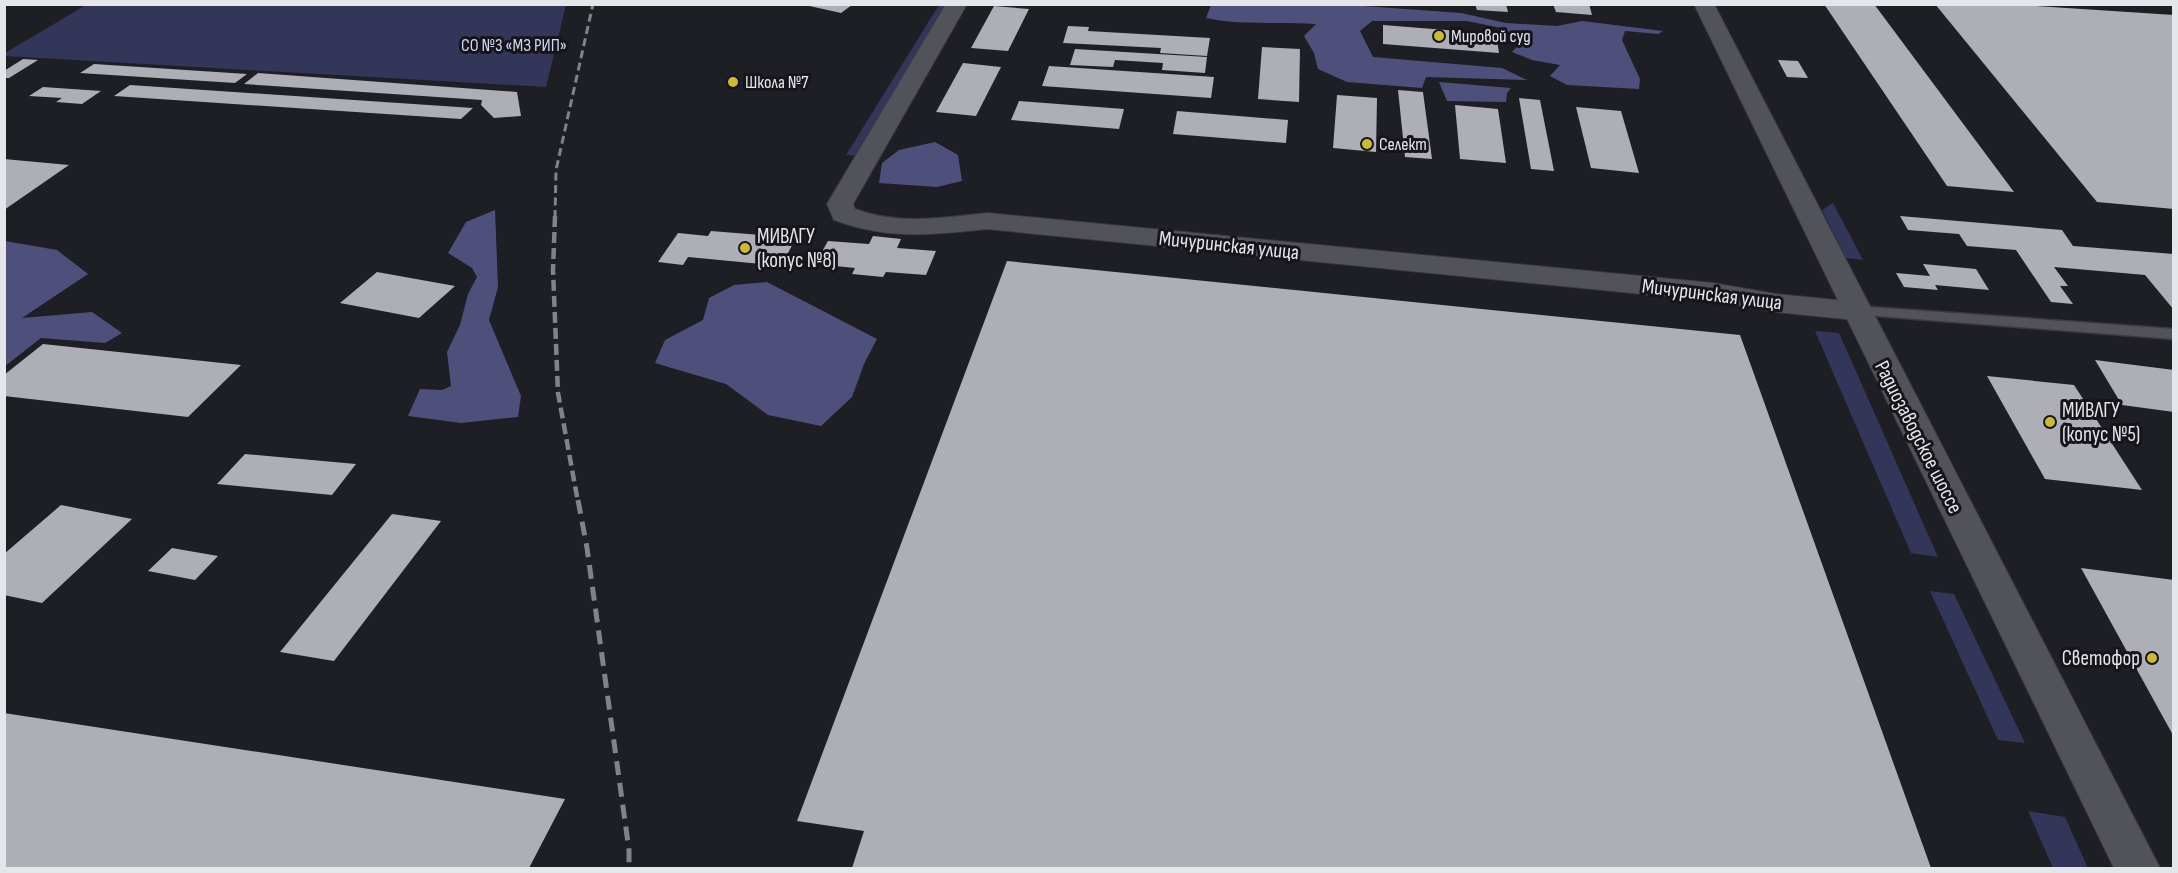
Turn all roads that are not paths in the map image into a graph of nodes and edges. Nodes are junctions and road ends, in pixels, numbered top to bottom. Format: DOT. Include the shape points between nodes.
graph roads {
  1 [pos="957,4"];
  2 [pos="1704,4"];
  3 [pos="1856,311"];
  4 [pos="2174,334"];
  5 [pos="2137,868"];
  1 -- 3 [label="street, Мичуринская улица" via="840,204 843,214 865,224 907,229 987,221 1713,292"];
  2 -- 3 [label="street, Радиозаводское шоссе"];
  3 -- 4 [label="lane"];
  3 -- 5 [label="street, Радиозаводское шоссе"];
}
